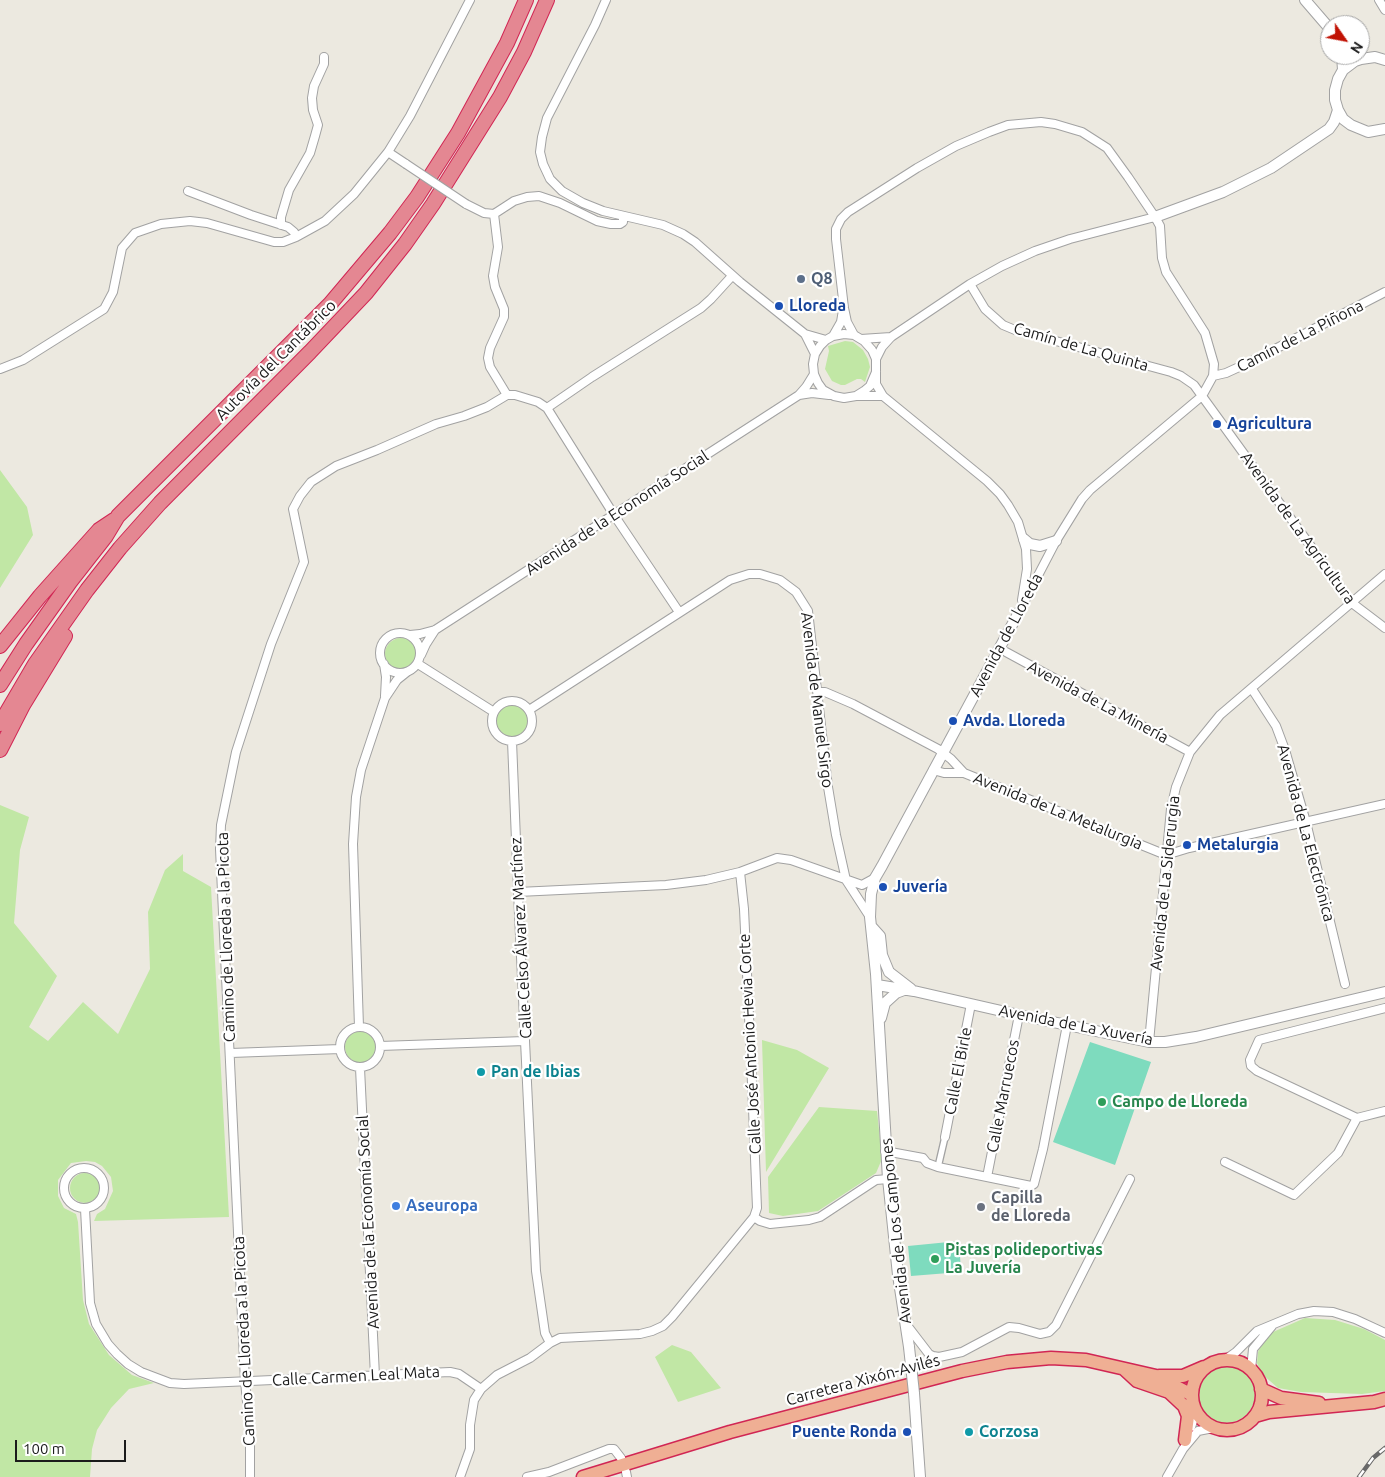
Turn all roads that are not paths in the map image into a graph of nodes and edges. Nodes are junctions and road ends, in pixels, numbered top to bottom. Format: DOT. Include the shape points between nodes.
graph roads {
  1 [pos="470,0"];
  2 [pos="526,0"];
  3 [pos="547,0"];
  4 [pos="606,0"];
  5 [pos="1305,0"];
  6 [pos="1379,0"];
  7 [pos="1385,10"];
  8 [pos="1320,17"];
  9 [pos="324,56"];
  10 [pos="1370,57"];
  11 [pos="1384,59"];
  12 [pos="1343,65"];
  13 [pos="1348,65"];
  14 [pos="1343,70"];
  15 [pos="1338,110"];
  16 [pos="1351,125"];
  17 [pos="1329,129"];
  18 [pos="1385,129"];
  19 [pos="388,152"];
  20 [pos="188,191"];
  21 [pos="494,214"];
  22 [pos="623,216"];
  23 [pos="1154,217"];
  24 [pos="281,225"];
  25 [pos="296,237"];
  26 [pos="732,276"];
  27 [pos="970,284"];
  28 [pos="1385,292"];
  29 [pos="366,293"];
  30 [pos="844,308"];
  31 [pos="805,334"];
  32 [pos="857,337"];
  33 [pos="891,337"];
  34 [pos="830,338"];
  35 [pos="815,354"];
  36 [pos="876,359"];
  37 [pos="0,369"];
  38 [pos="876,372"];
  39 [pos="814,374"];
  40 [pos="1213,376"];
  41 [pos="508,395"];
  42 [pos="799,395"];
  43 [pos="834,396"];
  44 [pos="856,396"];
  45 [pos="883,396"];
  46 [pos="1202,396"];
  47 [pos="547,408"];
  48 [pos="614,515"];
  49 [pos="118,516"];
  50 [pos="1024,539"];
  51 [pos="1056,541"];
  52 [pos="1385,574"];
  53 [pos="1352,603"];
  54 [pos="679,612"];
  55 [pos="1019,612"];
  56 [pos="1385,628"];
  57 [pos="435,630"];
  58 [pos="410,635"];
  59 [pos="0,646"];
  60 [pos="1006,652"];
  61 [pos="419,660"];
  62 [pos="384,664"];
  63 [pos="407,672"];
  64 [pos="0,685"];
  65 [pos="1252,689"];
  66 [pos="819,692"];
  67 [pos="385,698"];
  68 [pos="529,710"];
  69 [pos="494,712"];
  70 [pos="0,724"];
  71 [pos="512,741"];
  72 [pos="0,750"];
  73 [pos="942,752"];
  74 [pos="1190,752"];
  75 [pos="933,770"];
  76 [pos="964,773"];
  77 [pos="1385,804"];
  78 [pos="1306,822"];
  79 [pos="1166,854"];
  80 [pos="740,872"];
  81 [pos="875,878"];
  82 [pos="846,880"];
  83 [pos="518,892"];
  84 [pos="871,921"];
  85 [pos="1345,984"];
  86 [pos="877,985"];
  87 [pos="909,990"];
  88 [pos="1385,992"];
  89 [pos="971,1004"];
  90 [pos="1385,1008"];
  91 [pos="1019,1015"];
  92 [pos="879,1023"];
  93 [pos="1067,1025"];
  94 [pos="359,1027"];
  95 [pos="525,1041"];
  96 [pos="1149,1042"];
  97 [pos="380,1046"];
  98 [pos="340,1049"];
  99 [pos="231,1053"];
  100 [pos="360,1068"];
  101 [pos="1385,1111"];
  102 [pos="1357,1118"];
  103 [pos="945,1138"];
  104 [pos="886,1151"];
  105 [pos="1225,1162"];
  106 [pos="938,1167"];
  107 [pos="987,1177"];
  108 [pos="888,1179"];
  109 [pos="1130,1179"];
  110 [pos="85,1209"];
  111 [pos="754,1217"];
  112 [pos="1275,1322"];
  113 [pos="906,1324"];
  114 [pos="1385,1332"];
  115 [pos="550,1343"];
  116 [pos="1226,1359"];
  117 [pos="1205,1367"];
  118 [pos="1122,1368"];
  119 [pos="1252,1370"];
  120 [pos="375,1376"];
  121 [pos="1156,1376"];
  122 [pos="246,1381"];
  123 [pos="481,1389"];
  124 [pos="1261,1389"];
  125 [pos="1192,1396"];
  126 [pos="1385,1399"];
  127 [pos="1341,1405"];
  128 [pos="1196,1412"];
  129 [pos="1255,1416"];
  130 [pos="1219,1429"];
  131 [pos="1184,1444"];
  132 [pos="621,1458"];
  133 [pos="250,1477"];
  134 [pos="460,1477"];
  135 [pos="527,1477"];
  136 [pos="584,1477"];
  137 [pos="920,1477"];
  138 [pos="1167,1477"];
  1 -- 19 [label="street"];
  2 -- 49 [label="highway, Autovía del Cantábrico" via="458,133 390,233 310,325"];
  3 -- 29 [label="highway, Autovía del Cantábrico" via="524,52 481,131 405,244"];
  4 -- 22 [label="street" via="547,118 540,152 550,178 562,191"];
  5 -- 8 [label="street"];
  6 -- 7 [label="street"];
  9 -- 24 [label="street" via="312,98 318,124 316,136 289,190"];
  10 -- 11 [label="street"];
  12 -- 14 [label="street"];
  13 -- 14 [label="street"];
  14 -- 15 [label="street" via="1335,90"];
  15 -- 16 [label="street"];
  15 -- 17 [label="street"];
  16 -- 17 [label="street"];
  16 -- 18 [label="street" via="1368,132"];
  17 -- 23 [label="street" via="1271,168 1223,192"];
  19 -- 21 [label="street, bridge" via="466,204"];
  19 -- 25 [label="street" via="354,194 325,221"];
  20 -- 24 [label="street"];
  21 -- 22 [label="street" via="514,201 539,196 597,221 620,224"];
  21 -- 41 [label="street" via="498,247 493,276 504,317 488,358 490,368"];
  22 -- 26 [label="street" via="664,225 683,234"];
  23 -- 27 [label="street" via="1035,251"];
  23 -- 30 [label="street" via="1128,176 1106,148 1094,139 1055,124 1008,125 956,146 841,219 836,239"];
  23 -- 40 [label="street" via="1160,226 1166,272 1205,333 1214,364"];
  24 -- 25 [label="street" via="294,232"];
  25 -- 37 [label="street" via="283,242 265,241 216,225 190,221 161,224 141,231 122,248 113,292 104,309 23,360"];
  26 -- 31 [label="street"];
  26 -- 47 [label="street" via="700,308"];
  27 -- 33 [label="street"];
  27 -- 46 [label="street, Camín de La Quinta" via="985,309 1003,325 1171,372 1189,381"];
  28 -- 40 [label="street, Camín de La Piñona" via="1250,362"];
  29 -- 70 [label="highway, Autovía del Cantábrico" via="166,496 120,548 35,664"];
  29 -- 72 [label="highway" via="348,322 182,489 114,567 69,630"];
  30 -- 32 [label="street" via="847,322"];
  30 -- 34 [label="street" via="841,322"];
  31 -- 34 [label="street"];
  31 -- 35 [label="street"];
  32 -- 33 [label="street"];
  32 -- 34 [label="street" via="844,334"];
  32 -- 36 [label="street" via="872,350"];
  33 -- 36 [label="street"];
  34 -- 35 [label="street"];
  35 -- 39 [label="street"];
  36 -- 38 [label="street"];
  38 -- 44 [label="street" via="870,386"];
  38 -- 45 [label="street" via="876,384"];
  39 -- 42 [label="street, Avenida de la Economía Social"];
  39 -- 43 [label="street" via="823,390"];
  40 -- 46 [label="street"];
  41 -- 47 [label="street" via="538,402"];
  41 -- 99 [label="street, Camino de Lloreda a la Picota" via="479,410 436,424 336,466 311,482 294,509 304,562 271,644 236,752 221,825"];
  42 -- 43 [label="street"];
  42 -- 48 [label="street, Avenida de la Economía Social"];
  43 -- 44 [label="street"];
  44 -- 45 [label="street"];
  45 -- 50 [label="street" via="1000,494"];
  46 -- 51 [label="street, Avenida de Lloreda" via="1090,490"];
  46 -- 53 [label="street, Avenida de La Agricultura"];
  47 -- 48 [label="street"];
  48 -- 54 [label="street"];
  48 -- 57 [label="street, Avenida de la Economía Social"];
  49 -- 59 [label="highway" via="99,530"];
  49 -- 64 [label="highway, Autovía del Cantábrico"];
  50 -- 51 [label="street" via="1040,546"];
  50 -- 55 [label="street" via="1027,569"];
  51 -- 55 [label="street, Avenida de Lloreda"];
  52 -- 53 [label="street, Avenida de La Siderurgia"];
  53 -- 56 [label="street, Avenida de La Agricultura"];
  53 -- 65 [label="street, Avenida de La Siderurgia"];
  54 -- 66 [label="street, Avenida de Manuel Sirgo" via="740,576 760,574 780,580 796,592 808,611"];
  54 -- 68 [label="street, Avenida de Manuel Sirgo"];
  55 -- 73 [label="street, Avenida de Lloreda"];
  57 -- 58 [label="street, Avenida de la Economía Social"];
  57 -- 61 [label="street, Avenida de la Economía Social"];
  58 -- 61 [label="street" via="420,646"];
  58 -- 62 [label="street" via="400,632 387,637 380,649"];
  60 -- 74 [label="street, Avenida de La Minería"];
  61 -- 63 [label="street"];
  61 -- 69 [label="street"];
  62 -- 63 [label="street" via="393,672"];
  62 -- 67 [label="street"];
  63 -- 67 [label="street"];
  65 -- 74 [label="street, Avenida de La Siderurgia" via="1220,715"];
  65 -- 78 [label="street, Avenida de La Electrónica" via="1276,726"];
  66 -- 73 [label="street" via="853,704"];
  66 -- 82 [label="street, Avenida de Manuel Sirgo" via="828,787"];
  67 -- 94 [label="street" via="361,770 353,820"];
  68 -- 69 [label="street" via="514,700 502,703"];
  68 -- 71 [label="street" via="532,721 528,733"];
  69 -- 71 [label="street" via="495,732 499,737"];
  71 -- 83 [label="street, Calle Celso Álvarez Martínez"];
  73 -- 75 [label="street, Avenida de Lloreda"];
  73 -- 76 [label="street"];
  74 -- 79 [label="street, Avenida de La Siderurgia" via="1176,787"];
  75 -- 76 [label="street"];
  75 -- 81 [label="street, Avenida de Lloreda"];
  76 -- 79 [label="street, Avenida de La Metalurgia"];
  77 -- 78 [label="street"];
  78 -- 79 [label="street"];
  78 -- 85 [label="street, Avenida de La Electrónica"];
  79 -- 96 [label="street, Avenida de La Siderurgia"];
  80 -- 82 [label="street" via="777,858 792,860"];
  80 -- 83 [label="street" via="666,885"];
  80 -- 111 [label="street, Calle José Antonio Hevia Corte" via="751,1059 757,1208"];
  81 -- 82 [label="street" via="862,885"];
  81 -- 84 [label="street, Avenida de Lloreda" via="871,894"];
  82 -- 84 [label="street, Avenida de Manuel Sirgo"];
  83 -- 95 [label="street, Calle Celso Álvarez Martínez"];
  84 -- 86 [label="street, Avenida de Manuel Sirgo"];
  84 -- 87 [label="street, Avenida de La Xuvería" via="880,936 882,955 889,972"];
  86 -- 87 [label="street, Avenida de La Xuvería"];
  86 -- 92 [label="street, Avenida de Los Campones"];
  87 -- 89 [label="street, Avenida de La Xuvería"];
  87 -- 92 [label="street" via="896,994 885,1003"];
  88 -- 96 [label="street, Avenida de La Xuvería" via="1184,1040"];
  89 -- 91 [label="street, Avenida de La Xuvería"];
  89 -- 103 [label="street, Calle El Birle"];
  90 -- 102 [label="street" via="1259,1040 1252,1051 1251,1066 1257,1072"];
  91 -- 93 [label="street, Avenida de La Xuvería"];
  91 -- 107 [label="street, Calle Marruecos"];
  92 -- 104 [label="street, Avenida de Los Campones"];
  93 -- 96 [label="street, Avenida de La Xuvería"];
  93 -- 107 [label="street" via="1036,1181 1031,1186"];
  94 -- 97 [label="street" via="371,1030"];
  94 -- 98 [label="street" via="347,1032"];
  95 -- 97 [label="street"];
  95 -- 115 [label="street, Calle Celso Álvarez Martínez" via="536,1271 545,1333"];
  97 -- 100 [label="street" via="377,1059"];
  98 -- 99 [label="street"];
  98 -- 100 [label="street" via="344,1060"];
  99 -- 122 [label="street, Camino de Lloreda a la Picota"];
  100 -- 120 [label="street, Avenida de la Economía Social"];
  101 -- 102 [label="street"];
  102 -- 105 [label="street" via="1338,1153 1294,1195"];
  103 -- 106 [label="street"];
  104 -- 106 [label="street" via="923,1158"];
  104 -- 108 [label="street, Avenida de Los Campones"];
  106 -- 107 [label="street"];
  108 -- 111 [label="street" via="876,1180 820,1217 810,1220 770,1224"];
  108 -- 113 [label="street, Avenida de Los Campones"];
  109 -- 113 [label="street" via="1056,1325 1049,1332 1040,1334 1009,1327 962,1352 939,1357 929,1354"];
  110 -- 110 [label="street" via="92,1208 102,1199 105,1187 100,1175 88,1168 75,1170 66,1180 64,1193 72,1205"];
  110 -- 122 [label="street, Calle Carmen Leal Mata" via="90,1303 96,1324 117,1354 140,1372 170,1383"];
  111 -- 115 [label="street" via="663,1326 640,1334 560,1338"];
  112 -- 114 [label="street" via="1314,1311 1333,1312"];
  112 -- 116 [label="street" via="1257,1331"];
  112 -- 119 [label="street" via="1253,1349"];
  113 -- 137 [label="street, Avenida de Los Campones, bridge"];
  115 -- 123 [label="street" via="530,1358 497,1375"];
  116 -- 117 [label="highway"];
  116 -- 119 [label="highway" via="1241,1362"];
  117 -- 121 [label="highway, Carretera Xixón-Avilés" via="1182,1376"];
  117 -- 125 [label="highway" via="1195,1379"];
  118 -- 121 [label="highway, Carretera Xixón-Avilés"];
  118 -- 131 [label="highway" via="1137,1381 1169,1392 1184,1406 1188,1416"];
  118 -- 136 [label="highway, Carretera Xixón-Avilés" via="1086,1360 1051,1358 962,1371 730,1432"];
  119 -- 124 [label="highway"];
  120 -- 122 [label="street, Calle Carmen Leal Mata"];
  120 -- 123 [label="street, Calle Carmen Leal Mata" via="450,1372 469,1379"];
  121 -- 125 [label="highway, Carretera Xixón-Avilés"];
  122 -- 133 [label="street, Camino de Lloreda a la Picota"];
  123 -- 134 [label="street" via="474,1400 470,1449"];
  124 -- 127 [label="highway" via="1281,1398"];
  124 -- 129 [label="highway"];
  125 -- 128 [label="highway"];
  126 -- 127 [label="highway"];
  127 -- 129 [label="highway"];
  128 -- 130 [label="highway"];
  128 -- 131 [label="street"];
  129 -- 130 [label="highway" via="1247,1424"];
  130 -- 131 [label="street" via="1198,1431"];
  131 -- 138 [label="street"];
  132 -- 135 [label="street" via="614,1449 610,1449"];
}
